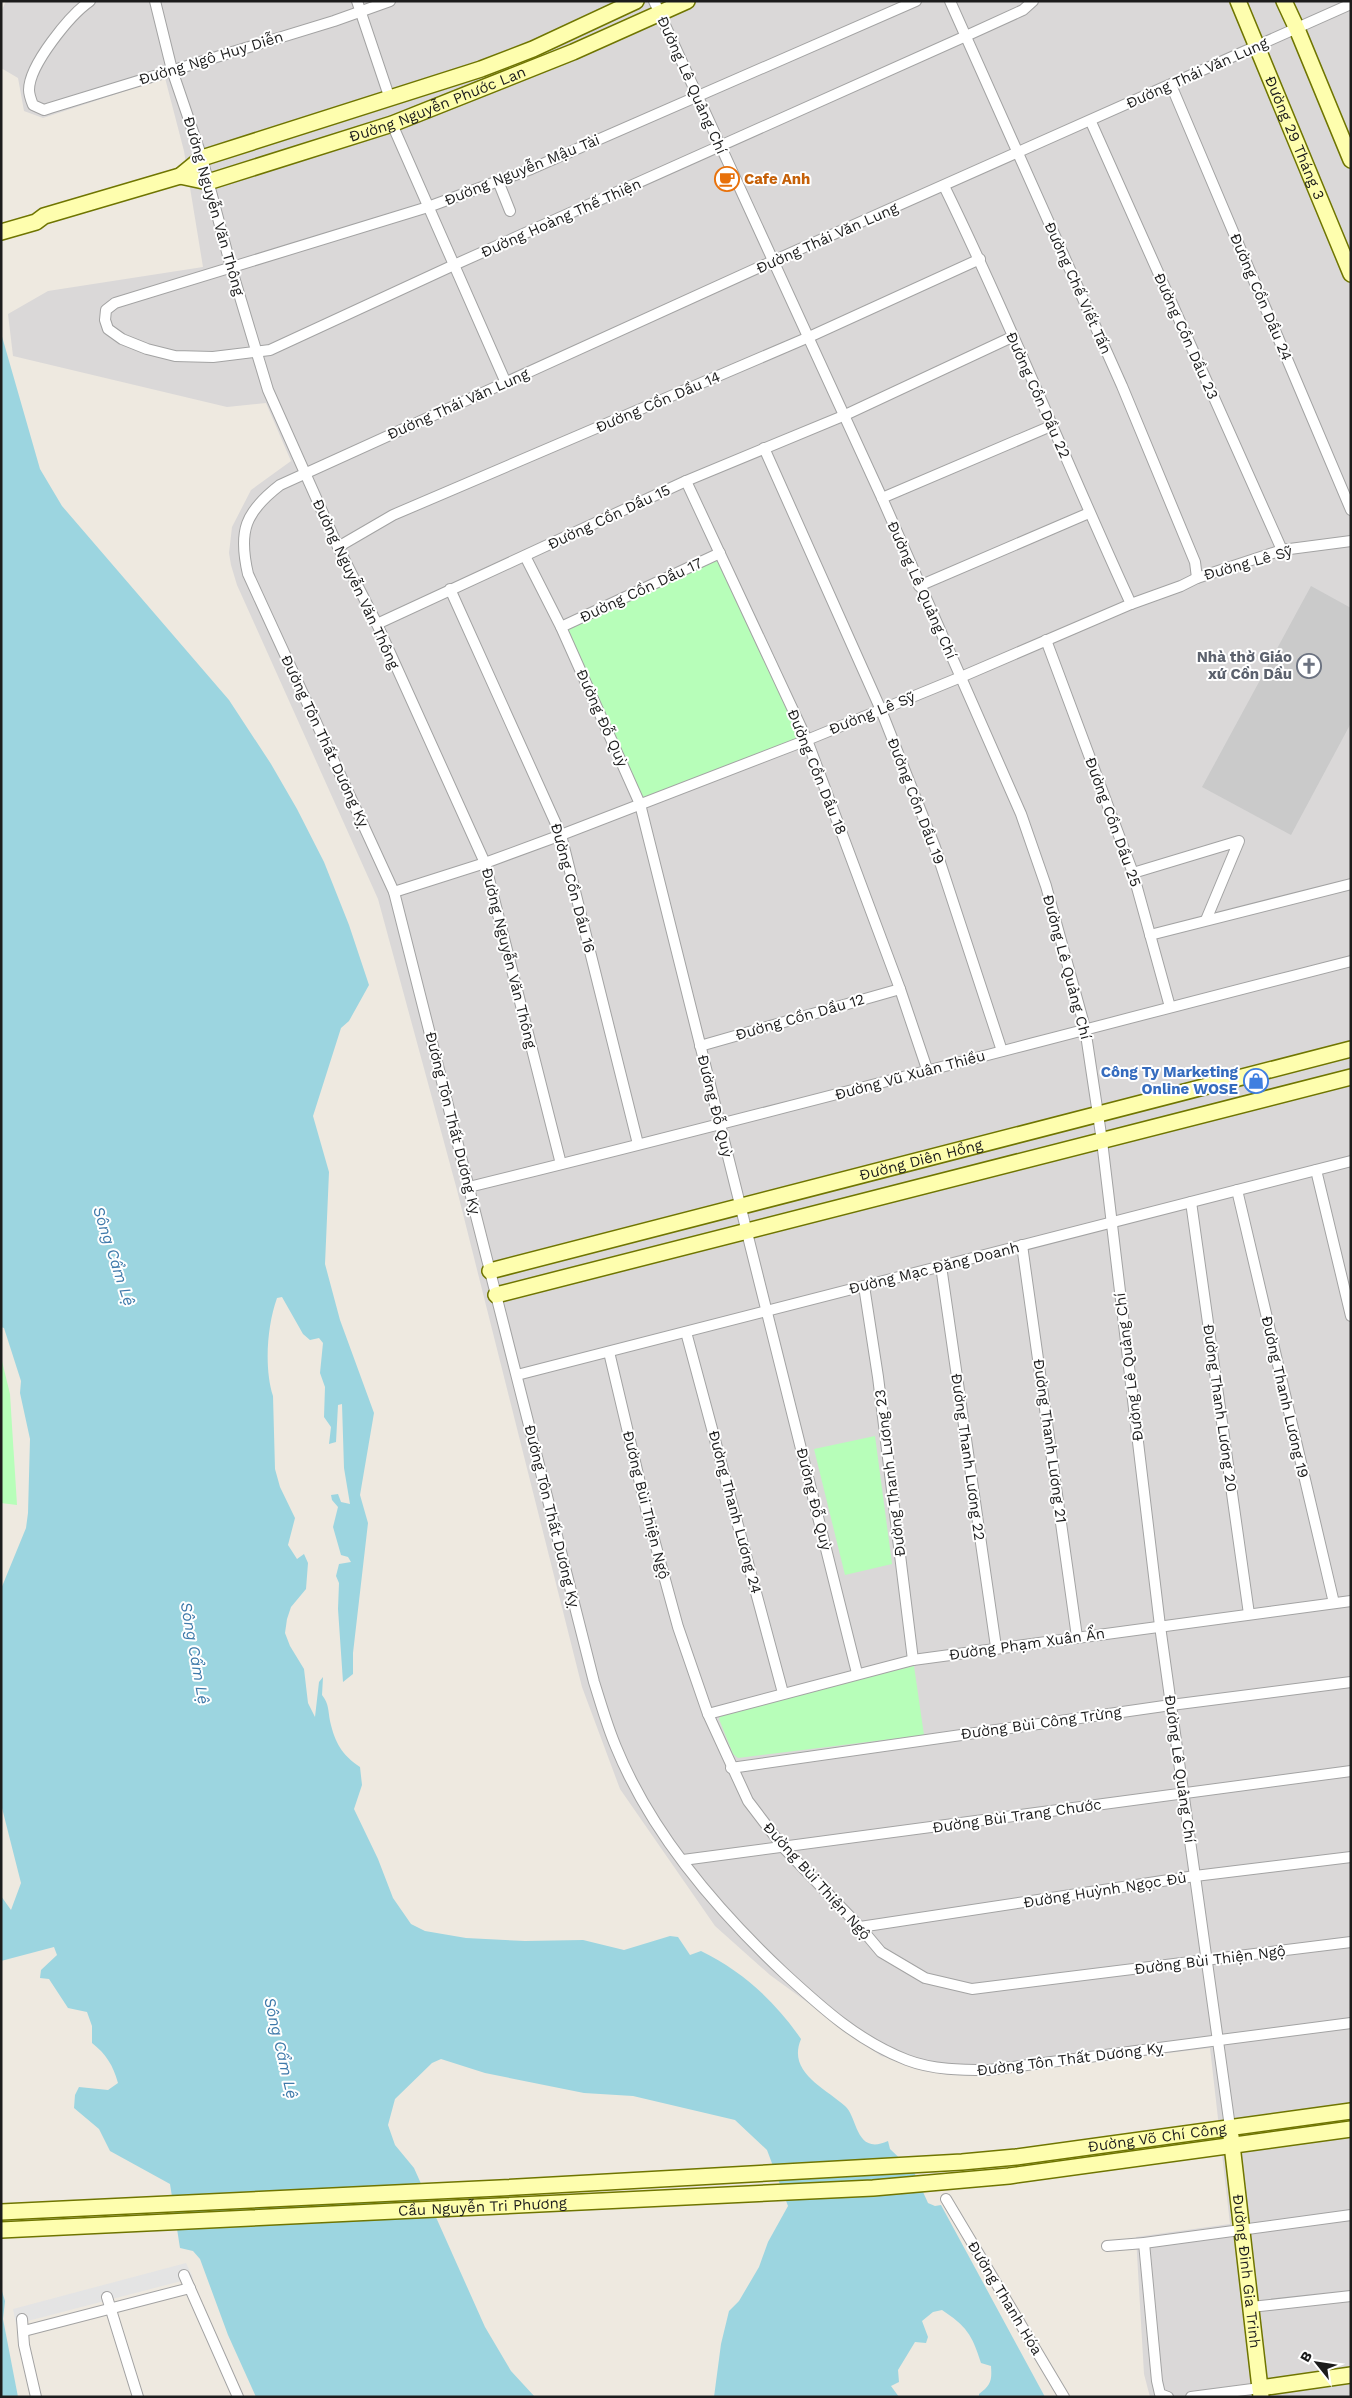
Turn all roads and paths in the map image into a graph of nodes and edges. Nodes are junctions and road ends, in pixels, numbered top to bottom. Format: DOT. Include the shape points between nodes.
graph roads {
  1 [pos="90,1"];
  2 [pos="155,1"];
  3 [pos="390,1"];
  4 [pos="636,1"];
  5 [pos="687,1"];
  6 [pos="916,1"];
  7 [pos="950,1"];
  8 [pos="1033,1"];
  9 [pos="1238,1"];
  10 [pos="1284,1"];
  11 [pos="1351,4"];
  12 [pos="359,6"];
  13 [pos="657,7"];
  14 [pos="1297,29"];
  15 [pos="966,36"];
  16 [pos="1257,46"];
  17 [pos="172,70"];
  18 [pos="1171,85"];
  19 [pos="697,98"];
  20 [pos="390,99"];
  21 [pos="1091,122"];
  22 [pos="392,124"];
  23 [pos="720,148"];
  24 [pos="1018,153"];
  25 [pos="202,158"];
  26 [pos="1351,160"];
  27 [pos="180,176"];
  28 [pos="498,181"];
  29 [pos="208,182"];
  30 [pos="944,186"];
  31 [pos="428,207"];
  32 [pos="510,211"];
  33 [pos="44,216"];
  34 [pos="1,224"];
  35 [pos="1,232"];
  36 [pos="980,259"];
  37 [pos="773,262"];
  38 [pos="454,265"];
  39 [pos="231,267"];
  40 [pos="1351,274"];
  41 [pos="115,303"];
  42 [pos="809,337"];
  43 [pos="1012,337"];
  44 [pos="257,352"];
  45 [pos="506,383"];
  46 [pos="843,416"];
  47 [pos="1051,426"];
  48 [pos="764,448"];
  49 [pos="304,473"];
  50 [pos="686,481"];
  51 [pos="882,498"];
  52 [pos="1351,510"];
  53 [pos="1089,512"];
  54 [pos="1351,541"];
  55 [pos="338,547"];
  56 [pos="1282,550"];
  57 [pos="720,553"];
  58 [pos="525,556"];
  59 [pos="1197,578"];
  60 [pos="919,586"];
  61 [pos="450,589"];
  62 [pos="1131,604"];
  63 [pos="377,624"];
  64 [pos="561,626"];
  65 [pos="1046,640"];
  66 [pos="961,678"];
  67 [pos="881,710"];
  68 [pos="807,740"];
  69 [pos="640,804"];
  70 [pos="561,835"];
  71 [pos="485,863"];
  72 [pos="1134,873"];
  73 [pos="1351,884"];
  74 [pos="394,892"];
  75 [pos="1206,920"];
  76 [pos="1150,935"];
  77 [pos="1351,961"];
  78 [pos="900,989"];
  79 [pos="1170,1007"];
  80 [pos="1085,1028"];
  81 [pos="700,1046"];
  82 [pos="1351,1049"];
  83 [pos="1002,1051"];
  84 [pos="928,1072"];
  85 [pos="1351,1077"];
  86 [pos="1098,1115"];
  87 [pos="720,1123"];
  88 [pos="1102,1140"];
  89 [pos="638,1144"];
  90 [pos="1351,1161"];
  91 [pos="562,1164"];
  92 [pos="1316,1170"];
  93 [pos="469,1186"];
  94 [pos="1237,1190"];
  95 [pos="1191,1202"];
  96 [pos="740,1206"];
  97 [pos="1112,1224"];
  98 [pos="746,1231"];
  99 [pos="1022,1245"];
  100 [pos="941,1266"];
  101 [pos="490,1271"];
  102 [pos="864,1286"];
  103 [pos="496,1296"];
  104 [pos="768,1311"];
  105 [pos="1351,1316"];
  106 [pos="686,1332"];
  107 [pos="608,1352"];
  108 [pos="516,1375"];
  109 [pos="1351,1601"];
  110 [pos="1334,1603"];
  111 [pos="1249,1614"];
  112 [pos="1160,1626"];
  113 [pos="1077,1637"];
  114 [pos="996,1648"];
  115 [pos="913,1660"];
  116 [pos="857,1673"];
  117 [pos="1351,1682"];
  118 [pos="784,1693"];
  119 [pos="1171,1705"];
  120 [pos="708,1714"];
  121 [pos="731,1768"];
  122 [pos="1351,1771"];
  123 [pos="1184,1794"];
  124 [pos="783,1847"];
  125 [pos="1351,1856"];
  126 [pos="683,1860"];
  127 [pos="1195,1876"];
  128 [pos="860,1927"];
  129 [pos="1351,1942"];
  130 [pos="1207,1961"];
  131 [pos="1351,2023"];
  132 [pos="1218,2041"];
  133 [pos="1351,2111"];
  134 [pos="1230,2127"];
  135 [pos="1351,2129"];
  136 [pos="1232,2145"];
  137 [pos="962,2162"];
  138 [pos="964,2180"];
  139 [pos="946,2199"];
  140 [pos="1,2212"];
  141 [pos="1351,2215"];
  142 [pos="1240,2229"];
  143 [pos="1,2230"];
  144 [pos="1144,2243"];
  145 [pos="1107,2246"];
  146 [pos="184,2275"];
  147 [pos="190,2288"];
  148 [pos="1351,2296"];
  149 [pos="107,2297"];
  150 [pos="1251,2307"];
  151 [pos="111,2309"];
  152 [pos="22,2319"];
  153 [pos="24,2331"];
  154 [pos="1351,2375"];
  155 [pos="1261,2392"];
  156 [pos="1164,2396"];
  157 [pos="36,2397"];
  158 [pos="138,2397"];
  159 [pos="238,2397"];
  160 [pos="1064,2397"];
  161 [pos="1191,2397"];
  1 -- 17 [label="street, Đường Ngô Huy Diễn" via="54,39 40,60 28,88 33,105 44,110"];
  2 -- 17 [label="street, Đường Nguyễn Văn Thông"];
  3 -- 12 [label="street, Đường Ngô Huy Diễn"];
  4 -- 20 [label="main road, Đường Nguyễn Phước Lan" via="534,49"];
  5 -- 13 [label="main road, Đường Nguyễn Phước Lan"];
  6 -- 19 [label="street, Đường Nguyễn Mậu Tài"];
  7 -- 15 [label="street, Đường Chế Viết Tấn"];
  8 -- 15 [label="street, Đường Hoàng Thế Thiện" via="1023,10"];
  9 -- 16 [label="main road, Đường 29 Tháng 3"];
  10 -- 14 [label="main road"];
  11 -- 14 [label="street, Đường Thái Văn Lung"];
  12 -- 17 [label="street, Đường Ngô Huy Diễn"];
  12 -- 20 [label="street"];
  13 -- 19 [label="street, Đường Lê Quảng Chí"];
  13 -- 22 [label="main road, Đường Nguyễn Phước Lan" via="530,70"];
  14 -- 16 [label="street, Đường Thái Văn Lung"];
  14 -- 26 [label="main road"];
  15 -- 23 [label="street, Đường Hoàng Thế Thiện"];
  15 -- 24 [label="street, Đường Chế Viết Tấn"];
  16 -- 18 [label="street, Đường Thái Văn Lung"];
  16 -- 40 [label="main road, Đường 29 Tháng 3"];
  17 -- 25 [label="street, Đường Nguyễn Văn Thông"];
  18 -- 21 [label="street, Đường Thái Văn Lung"];
  18 -- 52 [label="street, Đường Cồn Dầu 24"];
  19 -- 23 [label="street, Đường Lê Quảng Chí"];
  19 -- 28 [label="street, Đường Nguyễn Mậu Tài"];
  20 -- 25 [label="main road, Đường Nguyễn Phước Lan"];
  21 -- 24 [label="street, Đường Thái Văn Lung"];
  21 -- 56 [label="street, Đường Cồn Dầu 23"];
  22 -- 29 [label="main road, Đường Nguyễn Phước Lan"];
  22 -- 31 [label="street"];
  23 -- 37 [label="street, Đường Lê Quảng Chí"];
  23 -- 38 [label="street, Đường Hoàng Thế Thiện"];
  24 -- 30 [label="street, Đường Thái Văn Lung"];
  24 -- 59 [label="street, Đường Chế Viết Tấn" via="1122,386 1195,562"];
  25 -- 27 [label="main road, Đường Nguyễn Phước Lan"];
  25 -- 29 [label="street, Đường Nguyễn Văn Thông"];
  27 -- 29 [label="main road, Đường Nguyễn Phước Lan"];
  27 -- 33 [label="main road, Đường Nguyễn Phước Lan"];
  28 -- 31 [label="street, Đường Nguyễn Mậu Tài"];
  28 -- 32 [label="street"];
  29 -- 39 [label="street, Đường Nguyễn Văn Thông"];
  30 -- 36 [label="street, Đường Cồn Dầu 22"];
  30 -- 37 [label="street, Đường Thái Văn Lung"];
  31 -- 38 [label="street"];
  31 -- 39 [label="street, Đường Nguyễn Mậu Tài"];
  33 -- 34 [label="main road" via="35,215"];
  33 -- 35 [label="main road" via="36,222"];
  36 -- 42 [label="street, Đường Cồn Dầu 14"];
  36 -- 43 [label="street, Đường Cồn Dầu 22"];
  37 -- 42 [label="street, Đường Lê Quảng Chí"];
  37 -- 45 [label="street, Đường Thái Văn Lung"];
  38 -- 44 [label="street, Đường Hoàng Thế Thiện" via="270,350"];
  38 -- 45 [label="street"];
  39 -- 41 [label="street, Đường Nguyễn Mậu Tài"];
  39 -- 44 [label="street, Đường Nguyễn Văn Thông"];
  41 -- 44 [label="street, Đường Hoàng Thế Thiện" via="106,310 108,329 122,339 147,349 175,356"];
  42 -- 46 [label="street, Đường Lê Quảng Chí"];
  42 -- 55 [label="street, Đường Cồn Dầu 14" via="393,515"];
  43 -- 46 [label="street, Đường Cồn Dầu 15"];
  43 -- 47 [label="street, Đường Cồn Dầu 22"];
  44 -- 49 [label="street, Đường Nguyễn Văn Thông" via="281,423"];
  45 -- 49 [label="street, Đường Thái Văn Lung"];
  46 -- 48 [label="street, Đường Cồn Dầu 15"];
  46 -- 51 [label="street, Đường Lê Quảng Chí"];
  47 -- 51 [label="street"];
  47 -- 53 [label="street, Đường Cồn Dầu 22"];
  48 -- 50 [label="street, Đường Cồn Dầu 15"];
  48 -- 67 [label="street, Đường Cồn Dầu 19"];
  49 -- 55 [label="street, Đường Nguyễn Văn Thông"];
  49 -- 74 [label="street, Đường Tôn Thất Dương Kỵ" via="280,485 261,500 246,525 242,550 248,574"];
  50 -- 57 [label="street, Đường Cồn Dầu 18"];
  50 -- 58 [label="street, Đường Cồn Dầu 15"];
  51 -- 60 [label="street, Đường Lê Quảng Chí"];
  53 -- 60 [label="street"];
  53 -- 62 [label="street, Đường Cồn Dầu 22"];
  54 -- 56 [label="street, Đường Lê Sỹ"];
  55 -- 63 [label="street, Đường Nguyễn Văn Thông"];
  56 -- 59 [label="street, Đường Lê Sỹ"];
  57 -- 64 [label="street, Đường Cồn Dầu 17"];
  57 -- 68 [label="street, Đường Cồn Dầu 18"];
  58 -- 61 [label="street, Đường Cồn Dầu 15"];
  58 -- 64 [label="street, Đường Đỗ Quỳ"];
  59 -- 62 [label="street, Đường Lê Sỹ"];
  60 -- 66 [label="street, Đường Lê Quảng Chí"];
  61 -- 63 [label="street, Đường Cồn Dầu 15"];
  61 -- 70 [label="street, Đường Cồn Dầu 16"];
  62 -- 65 [label="street, Đường Lê Sỹ"];
  63 -- 71 [label="street, Đường Nguyễn Văn Thông"];
  64 -- 69 [label="street, Đường Đỗ Quỳ"];
  65 -- 66 [label="street, Đường Lê Sỹ"];
  65 -- 72 [label="street, Đường Cồn Dầu 25"];
  66 -- 67 [label="street, Đường Lê Sỹ"];
  66 -- 80 [label="street, Đường Lê Quảng Chí" via="1021,814 1046,886"];
  67 -- 68 [label="street, Đường Lê Sỹ"];
  67 -- 83 [label="street, Đường Cồn Dầu 19" via="935,847"];
  68 -- 69 [label="street, Đường Lê Sỹ"];
  68 -- 78 [label="street, Đường Cồn Dầu 18"];
  69 -- 70 [label="street, Đường Lê Sỹ"];
  69 -- 81 [label="street, Đường Đỗ Quỳ"];
  70 -- 71 [label="street, Đường Lê Sỹ"];
  70 -- 89 [label="street, Đường Cồn Dầu 16"];
  71 -- 74 [label="street, Đường Lê Sỹ"];
  71 -- 91 [label="street, Đường Nguyễn Văn Thông"];
  72 -- 75 [label="street" via="1238,841"];
  72 -- 76 [label="street, Đường Cồn Dầu 25"];
  73 -- 75 [label="street"];
  74 -- 93 [label="street, Đường Tôn Thất Dương Kỵ"];
  75 -- 76 [label="street"];
  76 -- 79 [label="street, Đường Cồn Dầu 25"];
  77 -- 79 [label="street, Đường Vũ Xuân Thiều"];
  78 -- 81 [label="street, Đường Cồn Dầu 12"];
  78 -- 84 [label="street, Đường Cồn Dầu 18"];
  79 -- 80 [label="street, Đường Vũ Xuân Thiều"];
  80 -- 83 [label="street, Đường Vũ Xuân Thiều"];
  80 -- 86 [label="street, Đường Lê Quảng Chí"];
  81 -- 87 [label="street, Đường Đỗ Quỳ"];
  82 -- 86 [label="main road, Đường Diên Hồng"];
  83 -- 84 [label="street, Đường Vũ Xuân Thiều"];
  84 -- 87 [label="street, Đường Vũ Xuân Thiều"];
  85 -- 88 [label="main road, Đường Diên Hồng"];
  86 -- 88 [label="street, Đường Lê Quảng Chí"];
  86 -- 96 [label="main road, Đường Diên Hồng"];
  87 -- 89 [label="street, Đường Vũ Xuân Thiều"];
  87 -- 96 [label="street, Đường Đỗ Quỳ"];
  88 -- 97 [label="street, Đường Lê Quảng Chí"];
  88 -- 98 [label="main road, Đường Diên Hồng"];
  89 -- 91 [label="street, Đường Vũ Xuân Thiều"];
  90 -- 92 [label="street, Đường Mạc Đăng Doanh"];
  91 -- 93 [label="street, Đường Vũ Xuân Thiều"];
  92 -- 94 [label="street, Đường Mạc Đăng Doanh"];
  92 -- 105 [label="street"];
  93 -- 101 [label="street, Đường Tôn Thất Dương Kỵ"];
  94 -- 95 [label="street, Đường Mạc Đăng Doanh"];
  94 -- 110 [label="street, Đường Thanh Lương 19"];
  95 -- 97 [label="street, Đường Mạc Đăng Doanh"];
  95 -- 111 [label="street, Đường Thanh Lương 20"];
  96 -- 98 [label="street, Đường Đỗ Quỳ"];
  96 -- 101 [label="main road, Đường Diên Hồng"];
  97 -- 99 [label="street, Đường Mạc Đăng Doanh"];
  97 -- 112 [label="street, Đường Lê Quảng Chí"];
  98 -- 103 [label="main road, Đường Diên Hồng"];
  98 -- 104 [label="street, Đường Đỗ Quỳ"];
  99 -- 100 [label="street, Đường Mạc Đăng Doanh"];
  99 -- 113 [label="street, Đường Thanh Lương 21"];
  100 -- 102 [label="street, Đường Mạc Đăng Doanh"];
  100 -- 114 [label="street, Đường Thanh Lương 22"];
  101 -- 103 [label="street, Đường Tôn Thất Dương Kỵ"];
  102 -- 104 [label="street, Đường Mạc Đăng Doanh"];
  102 -- 115 [label="street, Đường Thanh Lương 23"];
  103 -- 108 [label="street, Đường Tôn Thất Dương Kỵ"];
  104 -- 106 [label="street, Đường Mạc Đăng Doanh"];
  104 -- 116 [label="street, Đường Đỗ Quỳ"];
  106 -- 107 [label="street, Đường Mạc Đăng Doanh"];
  106 -- 118 [label="street, Đường Thanh Lương 24"];
  107 -- 108 [label="street, Đường Mạc Đăng Doanh"];
  107 -- 120 [label="street, Đường Bùi Thiện Ngộ" via="678,1627"];
  108 -- 126 [label="street, Đường Tôn Thất Dương Kỵ" via="594,1682 616,1748 647,1808"];
  109 -- 110 [label="street, Đường Phạm Xuân Ẩn"];
  110 -- 111 [label="street, Đường Phạm Xuân Ẩn"];
  111 -- 112 [label="street, Đường Phạm Xuân Ẩn"];
  112 -- 113 [label="street, Đường Phạm Xuân Ẩn"];
  112 -- 119 [label="street, Đường Lê Quảng Chí"];
  113 -- 114 [label="street, Đường Phạm Xuân Ẩn"];
  114 -- 115 [label="street, Đường Phạm Xuân Ẩn"];
  115 -- 116 [label="street, Đường Phạm Xuân Ẩn"];
  116 -- 118 [label="street, Đường Phạm Xuân Ẩn"];
  117 -- 119 [label="street, Đường Bùi Công Trừng"];
  118 -- 120 [label="street, Đường Phạm Xuân Ẩn"];
  119 -- 121 [label="street, Đường Bùi Công Trừng"];
  119 -- 123 [label="street, Đường Lê Quảng Chí"];
  120 -- 121 [label="street, Đường Bùi Thiện Ngộ"];
  121 -- 124 [label="street, Đường Bùi Thiện Ngộ" via="748,1801"];
  122 -- 123 [label="street, Đường Bùi Trang Chước"];
  123 -- 124 [label="street, Đường Bùi Trang Chước"];
  123 -- 127 [label="street, Đường Lê Quảng Chí"];
  124 -- 126 [label="street, Đường Bùi Trang Chước"];
  124 -- 128 [label="street, Đường Bùi Thiện Ngộ"];
  125 -- 127 [label="street, Đường Huỳnh Ngọc Đủ"];
  126 -- 132 [label="street, Đường Tôn Thất Dương Kỵ" via="718,1907 822,2009 862,2038 908,2060 953,2070 989,2070"];
  127 -- 128 [label="street, Đường Huỳnh Ngọc Đủ"];
  127 -- 130 [label="street, Đường Lê Quảng Chí"];
  128 -- 130 [label="street, Đường Bùi Thiện Ngộ" via="881,1952 925,1978 972,1989"];
  129 -- 130 [label="street, Đường Bùi Thiện Ngộ"];
  130 -- 132 [label="street, Đường Lê Quảng Chí"];
  131 -- 132 [label="street, Đường Tôn Thất Dương Kỵ"];
  132 -- 134 [label="street, Đường Lê Quảng Chí"];
  133 -- 134 [label="main road, Đường Võ Chí Công"];
  134 -- 136 [label="main road, Đường Đinh Gia Trinh"];
  134 -- 137 [label="main road, Đường Võ Chí Công"];
  135 -- 136 [label="main road, Đường Võ Chí Công"];
  136 -- 138 [label="main road, Đường Võ Chí Công"];
  136 -- 142 [label="main road, Đường Đinh Gia Trinh"];
  137 -- 140 [label="main road, Cầu Nguyễn Tri Phương"];
  138 -- 143 [label="main road, Cầu Nguyễn Tri Phương" via="873,2188"];
  139 -- 160 [label="street, Đường Thanh Hóa"];
  141 -- 142 [label="street"];
  142 -- 144 [label="street"];
  142 -- 150 [label="main road, Đường Đinh Gia Trinh"];
  144 -- 145 [label="street"];
  144 -- 156 [label="street" via="1157,2381"];
  146 -- 147 [label="street"];
  147 -- 151 [label="street"];
  147 -- 159 [label="street"];
  148 -- 150 [label="street"];
  149 -- 151 [label="street"];
  150 -- 155 [label="main road, Đường Đinh Gia Trinh"];
  151 -- 153 [label="street"];
  151 -- 158 [label="street"];
  152 -- 153 [label="street"];
  153 -- 157 [label="street" via="24,2345"];
  154 -- 155 [label="main road"];
  155 -- 161 [label="street"];
}
